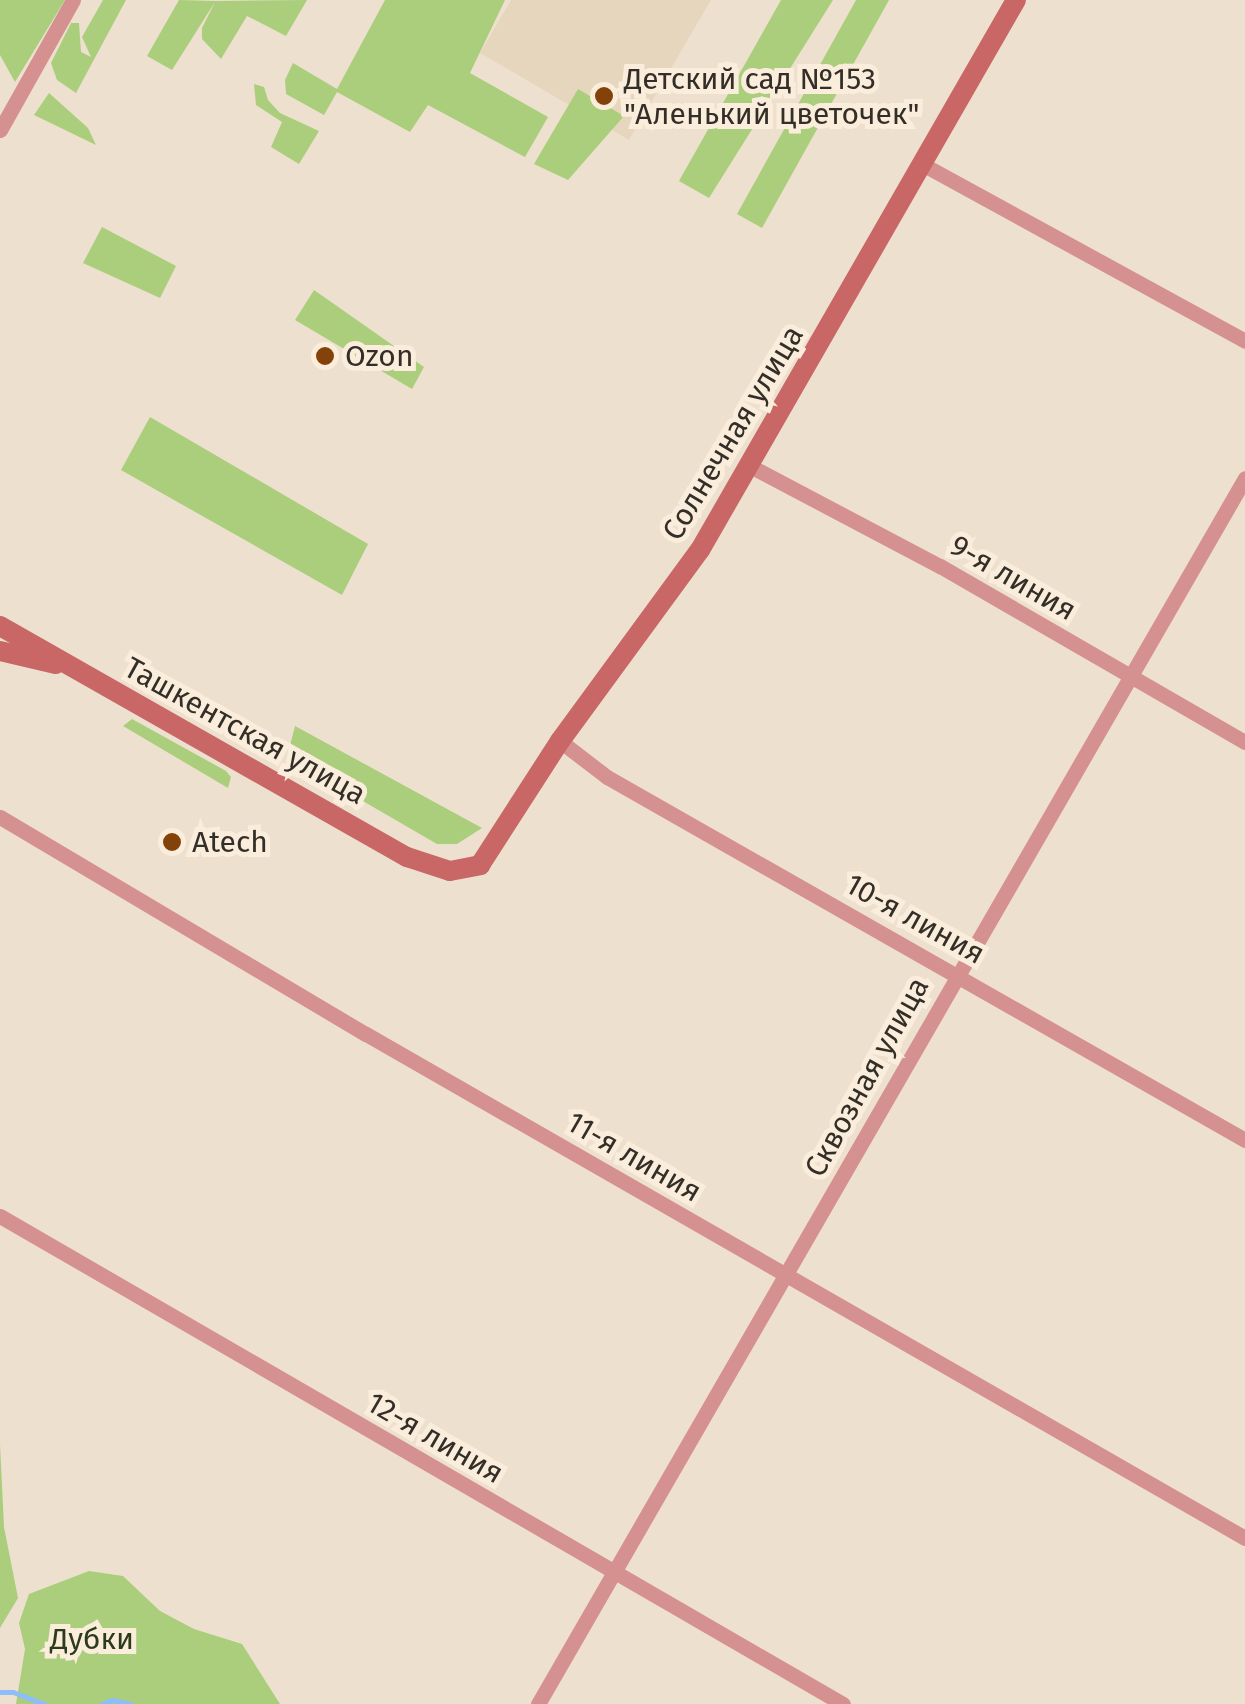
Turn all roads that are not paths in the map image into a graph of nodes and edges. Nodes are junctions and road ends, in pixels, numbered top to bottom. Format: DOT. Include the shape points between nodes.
graph roads {
  1 [pos="73,0"];
  2 [pos="1016,0"];
  3 [pos="0,130"];
  4 [pos="922,164"];
  5 [pos="1245,341"];
  6 [pos="750,466"];
  7 [pos="1245,478"];
  8 [pos="0,626"];
  9 [pos="0,651"];
  10 [pos="70,666"];
  11 [pos="1132,678"];
  12 [pos="560,741"];
  13 [pos="1245,742"];
  14 [pos="0,817"];
  15 [pos="466,871"];
  16 [pos="956,974"];
  17 [pos="1245,1140"];
  18 [pos="0,1216"];
  19 [pos="787,1276"];
  20 [pos="1245,1538"];
  21 [pos="614,1574"];
  22 [pos="538,1704"];
  23 [pos="843,1704"];
  1 -- 3 [label="street"];
  2 -- 4 [label="main road, Солнечная улица"];
  4 -- 5 [label="street"];
  4 -- 6 [label="main road, Солнечная улица"];
  6 -- 11 [label="street, 9-я линия"];
  6 -- 12 [label="main road, Солнечная улица" via="662,605"];
  7 -- 11 [label="street, Сквозная улица"];
  8 -- 10 [label="main road, Ташкентская улица"];
  9 -- 10 [label="main road"];
  10 -- 15 [label="main road, Ташкентская улица" via="407,857"];
  11 -- 13 [label="street, 9-я линия"];
  11 -- 16 [label="street, Сквозная улица"];
  12 -- 15 [label="main road, Солнечная улица" via="490,853"];
  12 -- 16 [label="street, 10-я линия" via="607,777"];
  14 -- 19 [label="street, 11-я линия"];
  16 -- 17 [label="street, 10-я линия"];
  16 -- 19 [label="street, Сквозная улица"];
  18 -- 21 [label="street, 12-я линия"];
  19 -- 20 [label="street, 11-я линия"];
  19 -- 21 [label="street, Сквозная улица"];
  21 -- 22 [label="street, Сквозная улица"];
  21 -- 23 [label="street, 12-я линия"];
}
